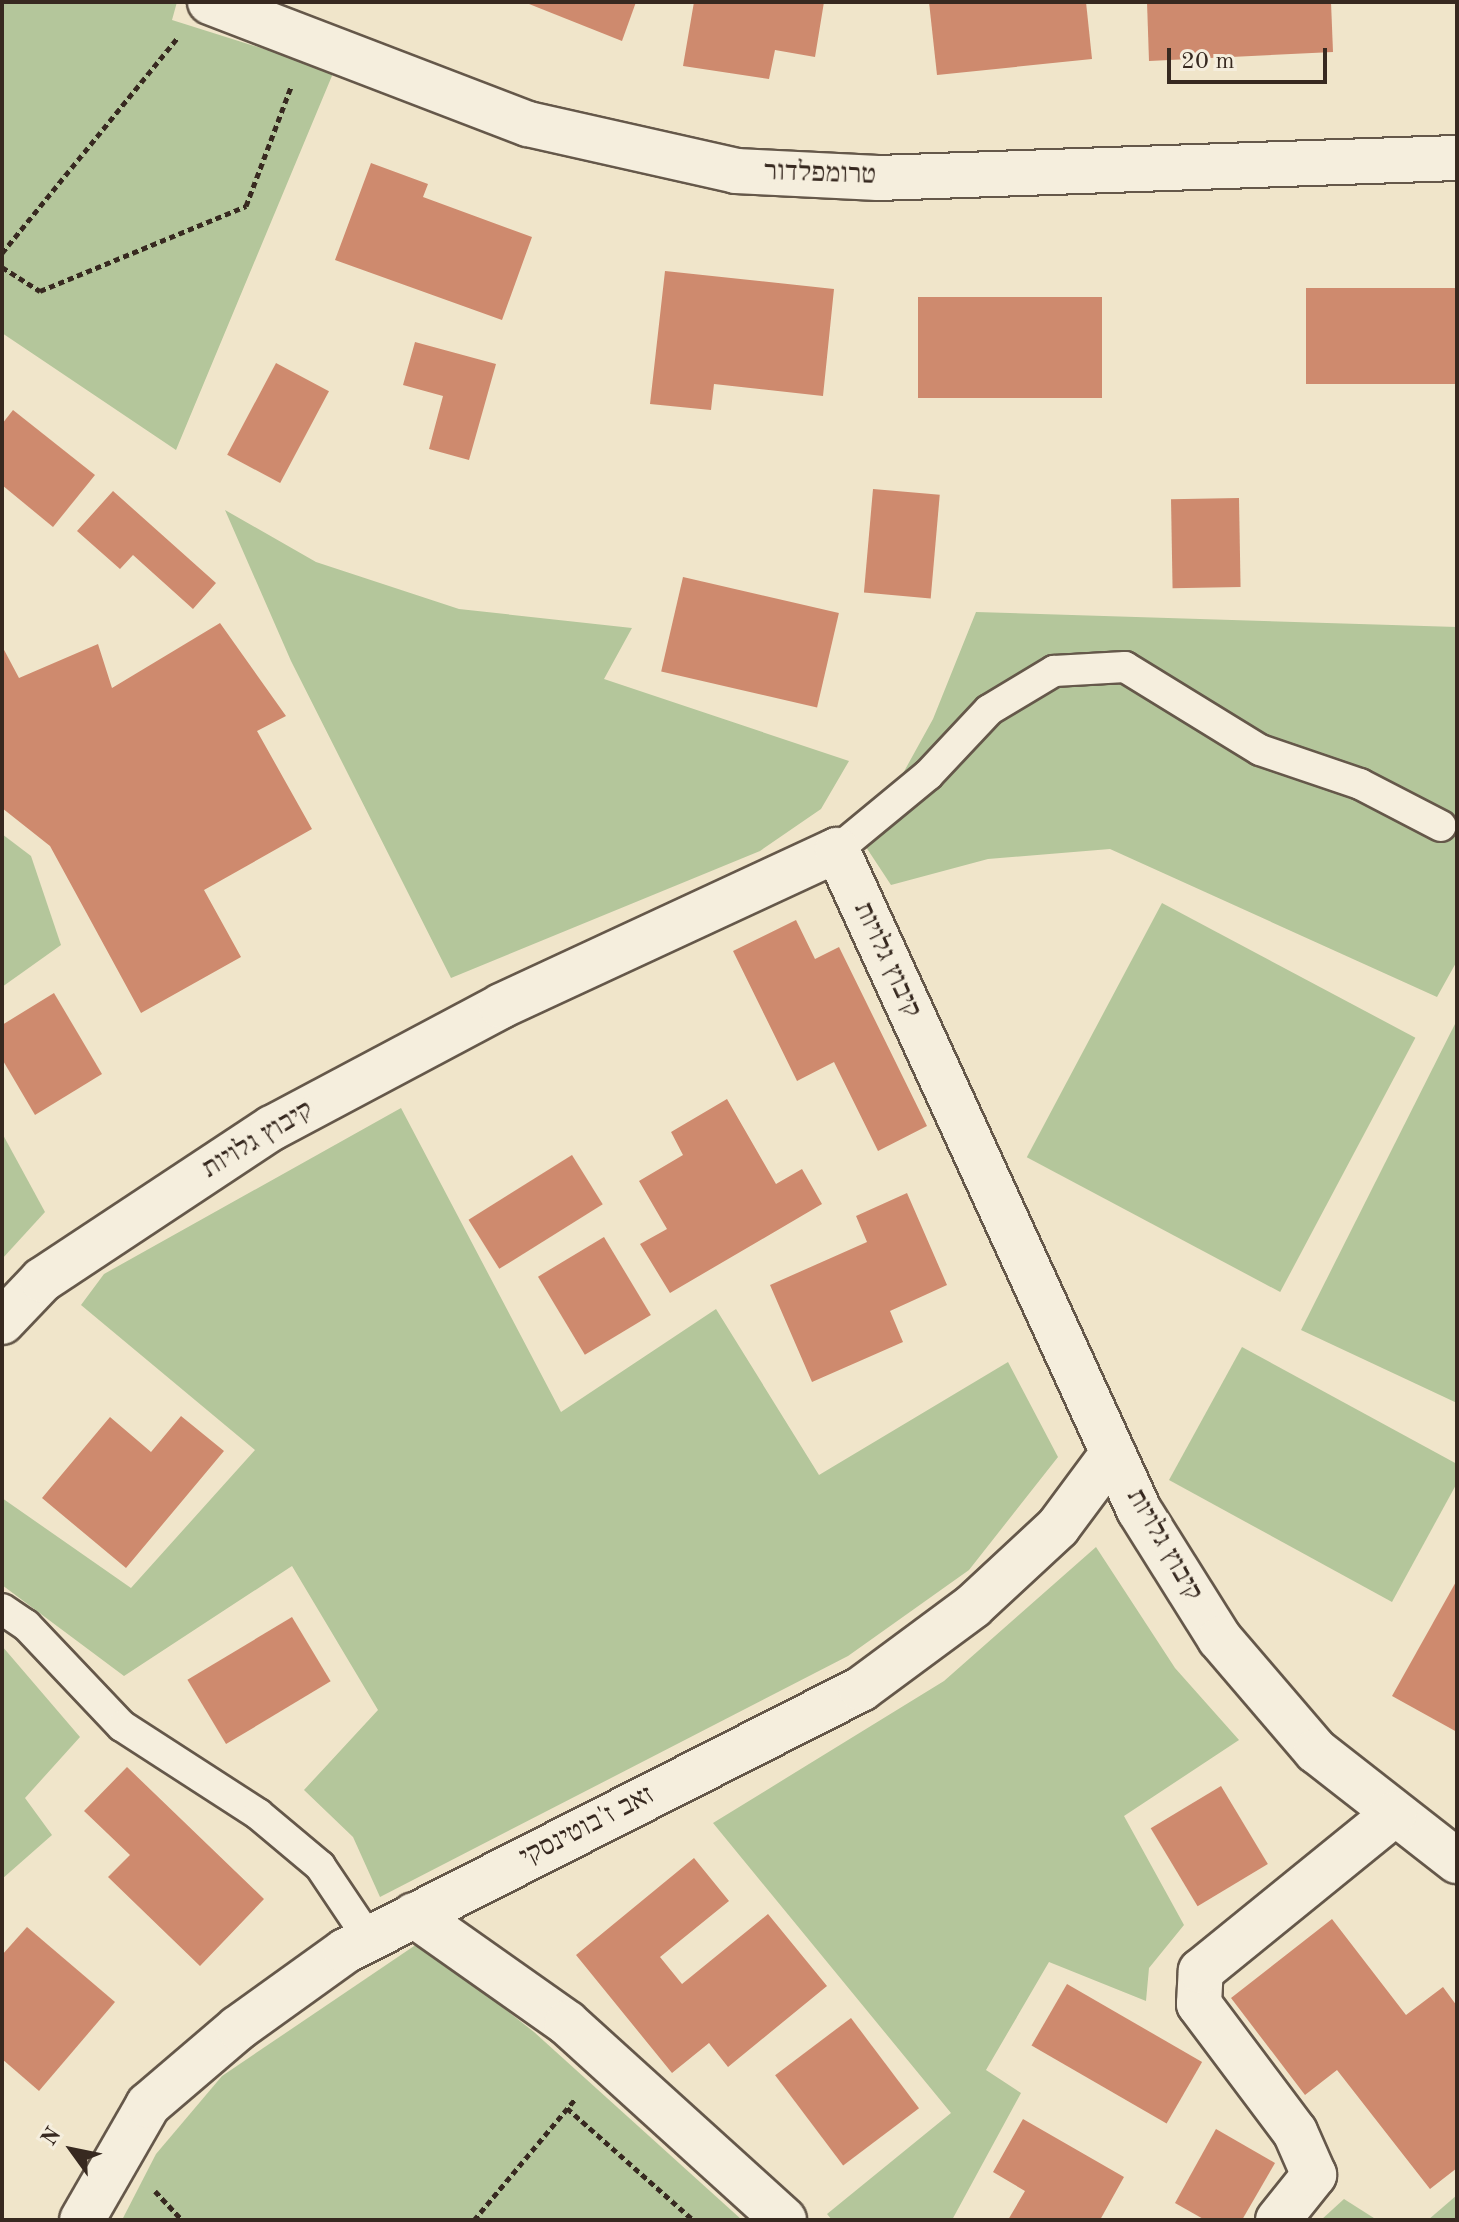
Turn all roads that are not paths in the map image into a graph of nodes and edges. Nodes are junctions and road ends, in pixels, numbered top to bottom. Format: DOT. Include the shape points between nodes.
graph roads {
  1 [pos="197,15"];
  2 [pos="1457,158"];
  3 [pos="1441,826"];
  4 [pos="837,850"];
  5 [pos="2,1322"];
  6 [pos="1113,1453"];
  7 [pos="2,1609"];
  8 [pos="1394,1814"];
  9 [pos="1457,1861"];
  10 [pos="414,1915"];
  11 [pos="369,1939"];
  12 [pos="82,2220"];
  13 [pos="784,2220"];
  14 [pos="1278,2220"];
  1 -- 2 [label="street, טרומפלדור" via="309,40 528,124 736,171 878,178"];
  3 -- 4 [label="lane" via="1360,784 1260,750 1125,667 1054,671 989,710 928,775"];
  4 -- 5 [label="street, קיבוץ גלויות" via="501,1006 272,1128 42,1280"];
  4 -- 6 [label="street, קיבוץ גלויות"];
  6 -- 8 [label="street, קיבוץ גלויות" via="1139,1510 1220,1639 1316,1751"];
  6 -- 10 [label="street, זאב ז'בוטינסקי" via="1026,1557 861,1689"];
  7 -- 11 [label="lane" via="26,1625 122,1726 258,1814 320,1866"];
  8 -- 9 [label="street, קיבוץ גלויות"];
  8 -- 14 [label="street" via="1201,1971 1199,2004 1295,2132 1314,2175"];
  10 -- 11 [label="street, זאב ז'בוטינסקי"];
  10 -- 13 [label="street" via="609,2058"];
  11 -- 12 [label="street, זאב ז'בוטינסקי" via="238,2028 148,2105"];
}
